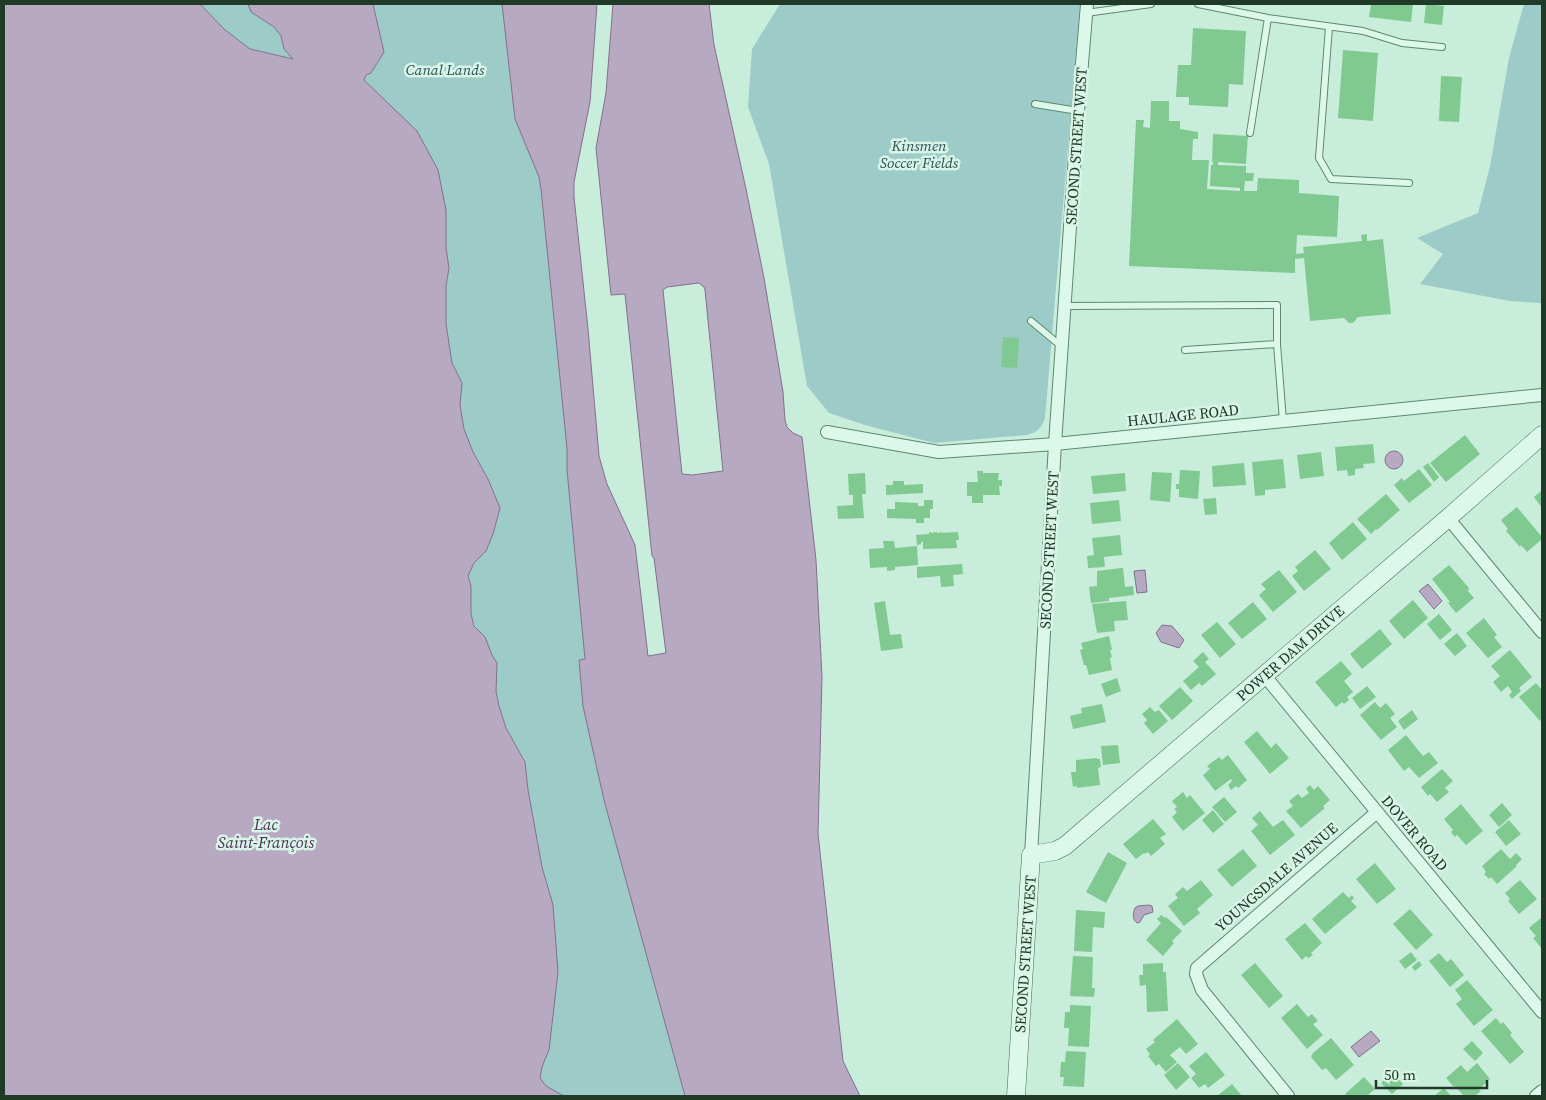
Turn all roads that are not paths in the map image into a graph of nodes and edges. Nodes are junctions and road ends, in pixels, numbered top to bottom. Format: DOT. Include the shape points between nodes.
graph roads {
  1 [pos="1151,4"];
  2 [pos="1198,4"];
  3 [pos="1087,8"];
  4 [pos="1268,18"];
  5 [pos="1329,26"];
  6 [pos="1442,47"];
  7 [pos="1035,104"];
  8 [pos="1078,111"];
  9 [pos="1250,133"];
  10 [pos="1409,183"];
  11 [pos="1065,306"];
  12 [pos="1031,320"];
  13 [pos="1277,344"];
  14 [pos="1062,347"];
  15 [pos="1185,350"];
  16 [pos="1542,395"];
  17 [pos="1283,421"];
  18 [pos="828,432"];
  19 [pos="1542,435"];
  20 [pos="1055,444"];
  21 [pos="1448,518"];
  22 [pos="1542,632"];
  23 [pos="1264,675"];
  24 [pos="1377,812"];
  25 [pos="1031,855"];
  26 [pos="1542,1012"];
  27 [pos="1542,1091"];
  28 [pos="1016,1096"];
  29 [pos="1288,1096"];
  30 [pos="1536,1096"];
  1 -- 3 [label="lane"];
  2 -- 4 [label="lane"];
  3 -- 8 [label="street, SECOND STREET WEST"];
  4 -- 5 [label="lane"];
  4 -- 9 [label="lane"];
  5 -- 6 [label="lane" via="1363,31 1402,43"];
  5 -- 10 [label="lane" via="1319,158 1331,178"];
  7 -- 8 [label="lane"];
  8 -- 11 [label="street, SECOND STREET WEST"];
  11 -- 13 [label="lane" via="1277,305"];
  11 -- 14 [label="street, SECOND STREET WEST"];
  12 -- 14 [label="lane"];
  13 -- 15 [label="lane"];
  13 -- 17 [label="lane"];
  14 -- 20 [label="street, SECOND STREET WEST"];
  16 -- 17 [label="street, HAULAGE ROAD"];
  17 -- 20 [label="street, HAULAGE ROAD"];
  18 -- 20 [label="street, HAULAGE ROAD" via="939,452"];
  19 -- 21 [label="main road, POWER DAM DRIVE"];
  20 -- 25 [label="street, SECOND STREET WEST"];
  21 -- 22 [label="street"];
  21 -- 23 [label="main road, POWER DAM DRIVE"];
  23 -- 24 [label="street, DOVER ROAD"];
  23 -- 25 [label="main road, POWER DAM DRIVE" via="1065,846"];
  24 -- 26 [label="street, DOVER ROAD"];
  24 -- 29 [label="street, YOUNGSDALE AVENUE" via="1197,968 1202,990"];
  25 -- 28 [label="main road, SECOND STREET WEST"];
  27 -- 30 [label="street"];
}
